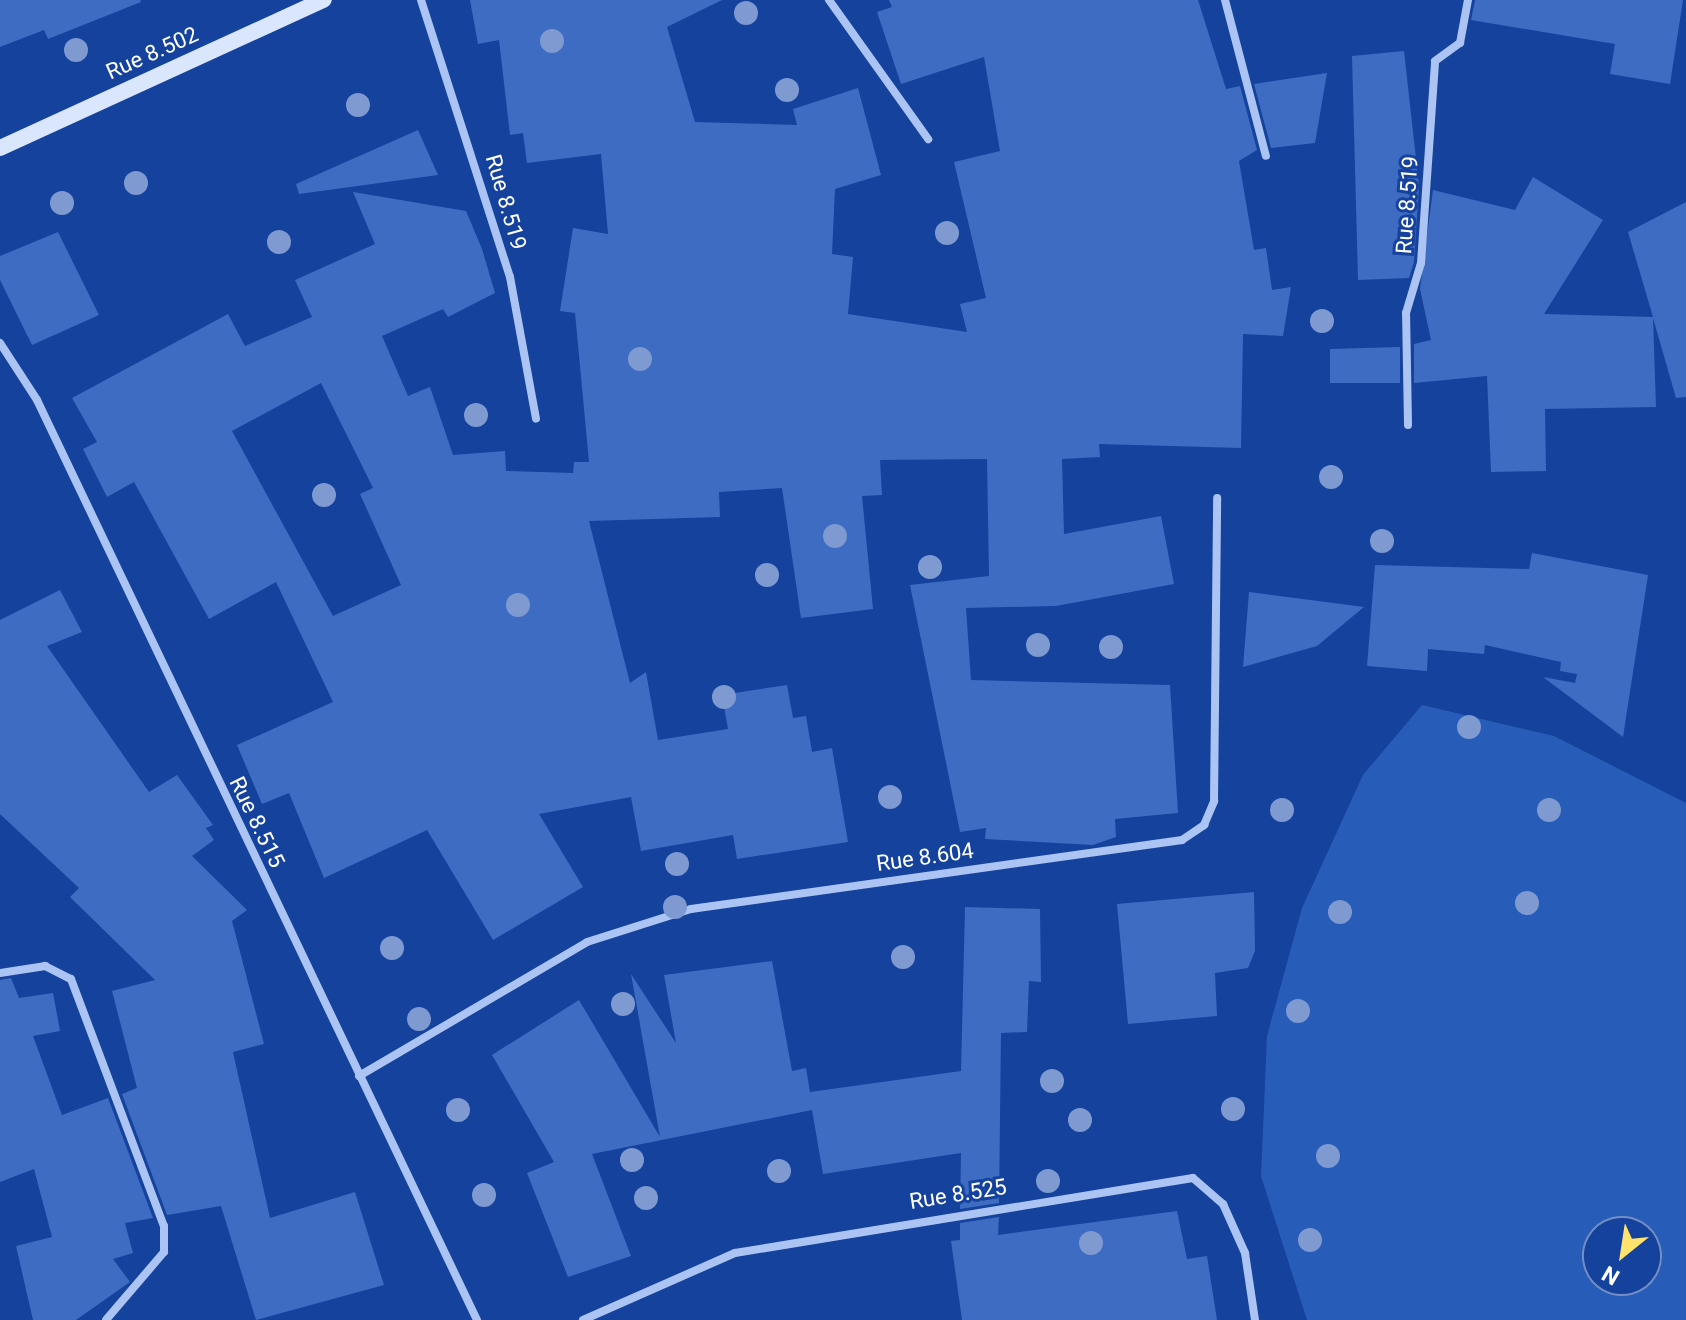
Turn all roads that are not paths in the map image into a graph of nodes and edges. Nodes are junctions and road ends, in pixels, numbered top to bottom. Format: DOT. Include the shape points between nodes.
graph roads {
  1 [pos="324,0"];
  2 [pos="421,0"];
  3 [pos="829,0"];
  4 [pos="1225,0"];
  5 [pos="1468,0"];
  6 [pos="928,139"];
  7 [pos="0,148"];
  8 [pos="1266,156"];
  9 [pos="0,343"];
  10 [pos="536,419"];
  11 [pos="1408,425"];
  12 [pos="1217,498"];
  13 [pos="0,973"];
  14 [pos="359,1076"];
  15 [pos="106,1320"];
  16 [pos="477,1320"];
  17 [pos="583,1320"];
  18 [pos="1255,1320"];
  1 -- 7 [label="main road, Rue 8.502"];
  2 -- 10 [label="street, Rue 8.519" via="510,277"];
  3 -- 6 [label="street"];
  4 -- 8 [label="street"];
  5 -- 11 [label="street, Rue 8.519" via="1460,43 1435,61 1421,263 1406,313"];
  9 -- 14 [label="street, Rue 8.515" via="37,400"];
  12 -- 14 [label="street, Rue 8.604" via="1214,801 1204,825 1182,840 691,909 587,942"];
  13 -- 15 [label="street" via="45,966 71,979 164,1226 164,1252"];
  14 -- 16 [label="street, Rue 8.515"];
  17 -- 18 [label="street, Rue 8.525" via="735,1253 1193,1178 1223,1204 1245,1253"];
}
